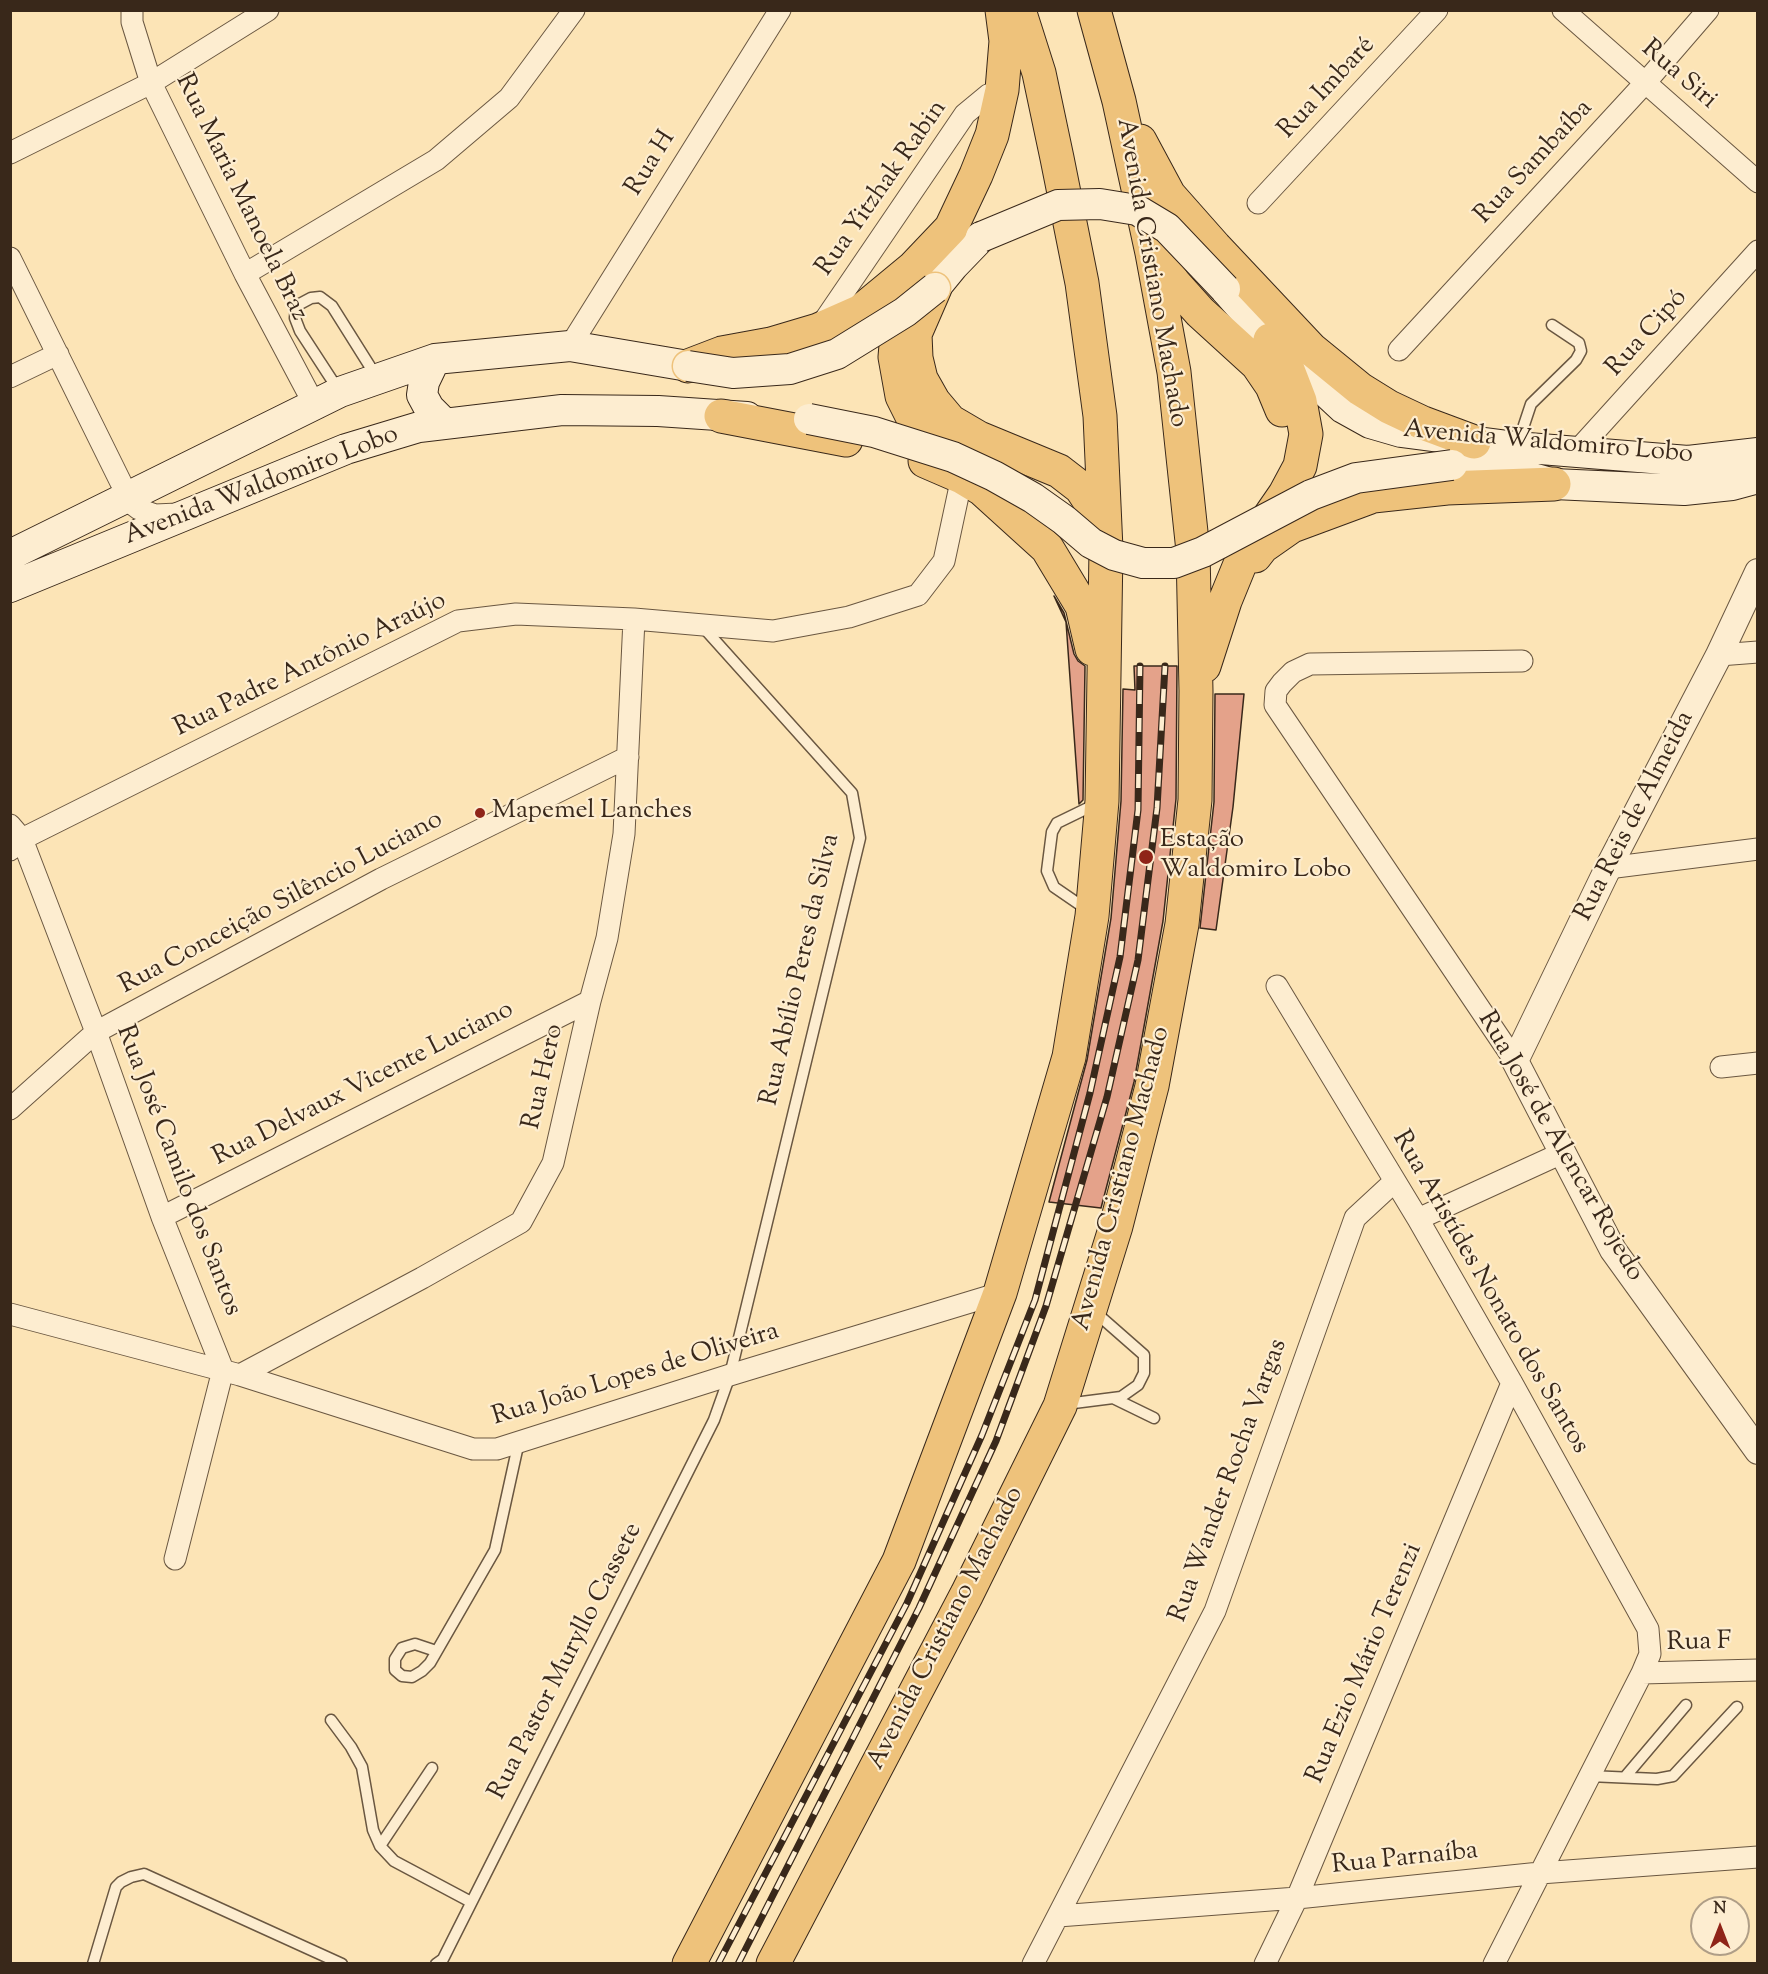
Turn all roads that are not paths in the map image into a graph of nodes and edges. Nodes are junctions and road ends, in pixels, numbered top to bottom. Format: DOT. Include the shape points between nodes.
graph roads {
  1 [pos="132,10"];
  2 [pos="268,10"];
  3 [pos="573,10"];
  4 [pos="780,10"];
  5 [pos="1002,10"];
  6 [pos="1019,10"];
  7 [pos="1094,10"];
  8 [pos="1437,10"];
  9 [pos="1563,10"];
  10 [pos="1708,10"];
  11 [pos="152,83"];
  12 [pos="1645,83"];
  13 [pos="1002,90"];
  14 [pos="1119,101"];
  15 [pos="10,153"];
  16 [pos="1758,182"];
  17 [pos="1258,203"];
  18 [pos="951,228"];
  19 [pos="1758,251"];
  20 [pos="1152,253"];
  21 [pos="10,258"];
  22 [pos="245,274"];
  23 [pos="935,288"];
  24 [pos="1552,325"];
  25 [pos="818,330"];
  26 [pos="1270,340"];
  27 [pos="570,346"];
  28 [pos="1399,350"];
  29 [pos="58,354"];
  30 [pos="435,359"];
  31 [pos="688,366"];
  32 [pos="10,377"];
  33 [pos="378,379"];
  34 [pos="327,398"];
  35 [pos="721,416"];
  36 [pos="443,422"];
  37 [pos="401,431"];
  38 [pos="1474,442"];
  39 [pos="1516,447"];
  40 [pos="1577,451"];
  41 [pos="1758,453"];
  42 [pos="957,467"];
  43 [pos="1758,478"];
  44 [pos="1554,484"];
  45 [pos="129,498"];
  46 [pos="208,507"];
  47 [pos="1222,541"];
  48 [pos="1106,549"];
  49 [pos="10,555"];
  50 [pos="1758,572"];
  51 [pos="1233,579"];
  52 [pos="10,587"];
  53 [pos="634,619"];
  54 [pos="701,626"];
  55 [pos="1758,652"];
  56 [pos="1719,655"];
  57 [pos="1522,661"];
  58 [pos="1196,691"];
  59 [pos="1103,699"];
  60 [pos="628,757"];
  61 [pos="1102,801"];
  62 [pos="14,838"];
  63 [pos="1758,849"];
  64 [pos="1608,868"];
  65 [pos="1093,913"];
  66 [pos="1277,986"];
  67 [pos="590,1001"];
  68 [pos="96,1032"];
  69 [pos="1515,1061"];
  70 [pos="1758,1063"];
  71 [pos="1721,1067"];
  72 [pos="10,1108"];
  73 [pos="1562,1153"];
  74 [pos="1395,1181"];
  75 [pos="162,1217"];
  76 [pos="1418,1219"];
  77 [pos="1000,1293"];
  78 [pos="1091,1309"];
  79 [pos="10,1314"];
  80 [pos="232,1372"];
  81 [pos="730,1375"];
  82 [pos="1512,1383"];
  83 [pos="1115,1399"];
  84 [pos="1060,1406"];
  85 [pos="1154,1418"];
  86 [pos="519,1441"];
  87 [pos="1758,1451"];
  88 [pos="175,1559"];
  89 [pos="436,1651"];
  90 [pos="1758,1670"];
  91 [pos="1642,1672"];
  92 [pos="1686,1704"];
  93 [pos="1737,1707"];
  94 [pos="331,1720"];
  95 [pos="432,1768"];
  96 [pos="1589,1776"];
  97 [pos="1624,1778"];
  98 [pos="380,1845"];
  99 [pos="1758,1857"];
  100 [pos="1540,1873"];
  101 [pos="1297,1898"];
  102 [pos="471,1902"];
  103 [pos="1058,1916"];
  104 [pos="775,1962"];
  105 [pos="93,1964"];
  106 [pos="342,1964"];
  107 [pos="436,1964"];
  108 [pos="689,1964"];
  109 [pos="1033,1964"];
  110 [pos="1264,1964"];
  111 [pos="1494,1964"];
  1 -- 11 [label="street, Rua Maria Manoela Braz" via="132,22"];
  2 -- 11 [label="street"];
  3 -- 22 [label="street" via="509,98 436,160"];
  4 -- 27 [label="street, Rua H"];
  5 -- 13 [label="highway" via="1006,41"];
  6 -- 48 [label="highway" via="1039,73 1082,284 1100,417"];
  7 -- 14 [label="highway, Avenida Cristiano Machado"];
  8 -- 17 [label="street, Rua Imbaré"];
  9 -- 12 [label="street, Rua Siri"];
  10 -- 12 [label="street, Rua Sambaíba"];
  11 -- 15 [label="street"];
  11 -- 22 [label="street, Rua Maria Manoela Braz"];
  12 -- 16 [label="street, Rua Siri"];
  12 -- 28 [label="street, Rua Sambaíba"];
  13 -- 18 [label="highway" via="992,135"];
  13 -- 25 [label="street, Rua Yitzhak Rabin" via="988,95 965,114"];
  14 -- 20 [label="highway, Avenida Cristiano Machado"];
  14 -- 38 [label="highway" via="1169,195 1311,349 1389,407"];
  18 -- 25 [label="highway" via="913,268 861,311"];
  18 -- 42 [label="highway" via="903,309 895,357 902,396 920,432"];
  19 -- 40 [label="street, Rua Cipó"];
  20 -- 47 [label="highway" via="1200,312 1257,364 1282,406 1280,456 1271,485 1248,516"];
  20 -- 58 [label="highway, Avenida Cristiano Machado" via="1174,372 1193,551"];
  21 -- 29 [label="street"];
  22 -- 34 [label="street, Rua Maria Manoela Braz"];
  23 -- 26 [label="main road, Avenida Waldomiro Lobo, bridge" via="981,237 1058,205 1100,204 1137,210 1167,228"];
  23 -- 31 [label="main road, Avenida Waldomiro Lobo, bridge" via="905,312 837,354 790,369 733,373"];
  23 -- 48 [label="highway" via="915,334 921,379 934,402 960,427 1059,471 1081,488 1094,508"];
  24 -- 39 [label="lane" via="1578,343 1581,351 1531,404"];
  25 -- 31 [label="highway" via="722,353"];
  26 -- 38 [label="main road, Avenida Waldomiro Lobo" via="1343,408 1370,423 1401,432"];
  26 -- 51 [label="highway" via="1300,401 1306,434 1300,466 1245,552"];
  27 -- 30 [label="main road, Avenida Waldomiro Lobo"];
  27 -- 31 [label="main road, Avenida Waldomiro Lobo"];
  29 -- 32 [label="street"];
  29 -- 45 [label="street"];
  30 -- 33 [label="main road, Avenida Waldomiro Lobo"];
  30 -- 36 [label="main road" via="422,395"];
  33 -- 34 [label="main road, Avenida Waldomiro Lobo"];
  33 -- 34 [label="lane" via="332,306 320,297 310,298 296,306 294,318"];
  33 -- 37 [label="main road" via="393,386 403,399 406,411"];
  34 -- 45 [label="main road, Avenida Waldomiro Lobo"];
  35 -- 36 [label="main road, Avenida Waldomiro Lobo" via="562,410"];
  35 -- 42 [label="highway"];
  35 -- 42 [label="main road, Avenida Waldomiro Lobo, bridge" via="809,419 874,432"];
  36 -- 37 [label="main road, Avenida Waldomiro Lobo"];
  37 -- 46 [label="main road, Avenida Waldomiro Lobo" via="346,449"];
  38 -- 39 [label="main road, Avenida Waldomiro Lobo"];
  39 -- 40 [label="main road, Avenida Waldomiro Lobo"];
  40 -- 41 [label="main road, Avenida Waldomiro Lobo" via="1688,461"];
  42 -- 47 [label="main road, Avenida Waldomiro Lobo, bridge" via="1033,498 1091,543 1114,555 1143,563 1174,563"];
  42 -- 54 [label="street, Rua Padre Antônio Araújo" via="944,561 918,595 849,617 772,631"];
  42 -- 59 [label="highway" via="1047,548 1061,567 1082,606"];
  43 -- 44 [label="main road, Avenida Waldomiro Lobo" via="1684,490"];
  44 -- 47 [label="main road, Avenida Waldomiro Lobo, bridge" via="1508,471 1452,465 1356,478 1311,495"];
  44 -- 51 [label="highway" via="1448,488 1373,496 1292,526 1262,547"];
  45 -- 46 [label="street" via="139,509 155,515"];
  45 -- 49 [label="main road, Avenida Waldomiro Lobo"];
  46 -- 52 [label="main road, Avenida Waldomiro Lobo"];
  48 -- 59 [label="highway"];
  50 -- 56 [label="street, Rua Reis de Almeida"];
  51 -- 58 [label="highway"];
  53 -- 54 [label="street, Rua Padre Antônio Araújo"];
  53 -- 60 [label="street, Rua Hero"];
  53 -- 62 [label="street, Rua Padre Antônio Araújo" via="516,614 458,621"];
  54 -- 81 [label="lane, Rua Abílio Peres da Silva" via="852,793 860,838"];
  55 -- 56 [label="street"];
  56 -- 64 [label="street, Rua Reis de Almeida"];
  57 -- 69 [label="street, Rua José de Alencar Rojedo" via="1310,664 1282,683 1276,691 1275,705"];
  58 -- 78 [label="highway, Avenida Cristiano Machado" via="1196,800 1182,924 1152,1086"];
  59 -- 61 [label="highway"];
  60 -- 67 [label="street, Rua Hero" via="624,834 607,938"];
  60 -- 68 [label="street, Rua Conceição Silêncio Luciano" via="381,879"];
  61 -- 65 [label="highway"];
  61 -- 65 [label="lane" via="1057,823 1052,832 1047,871 1054,887"];
  62 -- 68 [label="street, Rua José Camilo dos Santos"];
  63 -- 64 [label="street"];
  64 -- 69 [label="street, Rua Reis de Almeida"];
  65 -- 77 [label="highway" via="1069,1056"];
  66 -- 74 [label="street, Rua Aristídes Nonato dos Santos"];
  67 -- 75 [label="street, Rua Delvaux Vicente Luciano"];
  67 -- 80 [label="street, Rua Hero" via="554,1163 520,1222 422,1278"];
  68 -- 72 [label="street, Rua Conceição Silêncio Luciano"];
  68 -- 75 [label="street, Rua José Camilo dos Santos"];
  69 -- 73 [label="street, Rua José de Alencar Rojedo"];
  70 -- 71 [label="street"];
  73 -- 76 [label="street"];
  73 -- 87 [label="street, Rua José de Alencar Rojedo" via="1613,1250"];
  74 -- 76 [label="street, Rua Aristídes Nonato dos Santos"];
  74 -- 103 [label="street, Rua Wander Rocha Vargas" via="1355,1218 1215,1611"];
  75 -- 80 [label="street, Rua José Camilo dos Santos"];
  76 -- 82 [label="street, Rua Aristídes Nonato dos Santos"];
  77 -- 81 [label="street, Rua João Lopes de Oliveira"];
  77 -- 108 [label="highway" via="899,1561"];
  78 -- 83 [label="lane" via="1144,1355 1144,1373 1137,1385"];
  78 -- 84 [label="highway, Avenida Cristiano Machado"];
  79 -- 80 [label="street, Rua João Lopes de Oliveira"];
  80 -- 86 [label="street, Rua João Lopes de Oliveira" via="473,1449 497,1449"];
  80 -- 88 [label="street"];
  81 -- 86 [label="street, Rua João Lopes de Oliveira"];
  81 -- 102 [label="lane, Rua Pastor Muryllo Cassete" via="714,1420"];
  82 -- 91 [label="street, Rua Aristídes Nonato dos Santos" via="1648,1629 1650,1654"];
  82 -- 101 [label="street, Rua Ezio Mário Terenzi"];
  83 -- 84 [label="lane"];
  83 -- 85 [label="lane"];
  84 -- 104 [label="highway, Avenida Cristiano Machado"];
  86 -- 89 [label="lane" via="495,1550"];
  90 -- 91 [label="street, Rua F"];
  91 -- 96 [label="street"];
  92 -- 97 [label="lane"];
  93 -- 97 [label="lane" via="1674,1776"];
  94 -- 98 [label="lane" via="362,1767 373,1830"];
  95 -- 98 [label="lane"];
  96 -- 97 [label="lane"];
  96 -- 100 [label="street"];
  98 -- 102 [label="lane" via="394,1861"];
  99 -- 100 [label="street, Rua Parnaíba"];
  100 -- 101 [label="street, Rua Parnaíba"];
  100 -- 111 [label="street"];
  101 -- 103 [label="street, Rua Parnaíba"];
  101 -- 110 [label="street, Rua Ezio Mário Terenzi"];
  102 -- 107 [label="lane, Rua Pastor Muryllo Cassete" via="443,1959"];
  103 -- 109 [label="street, Rua Wander Rocha Vargas"];
  105 -- 106 [label="lane" via="116,1887 144,1874"];
}
